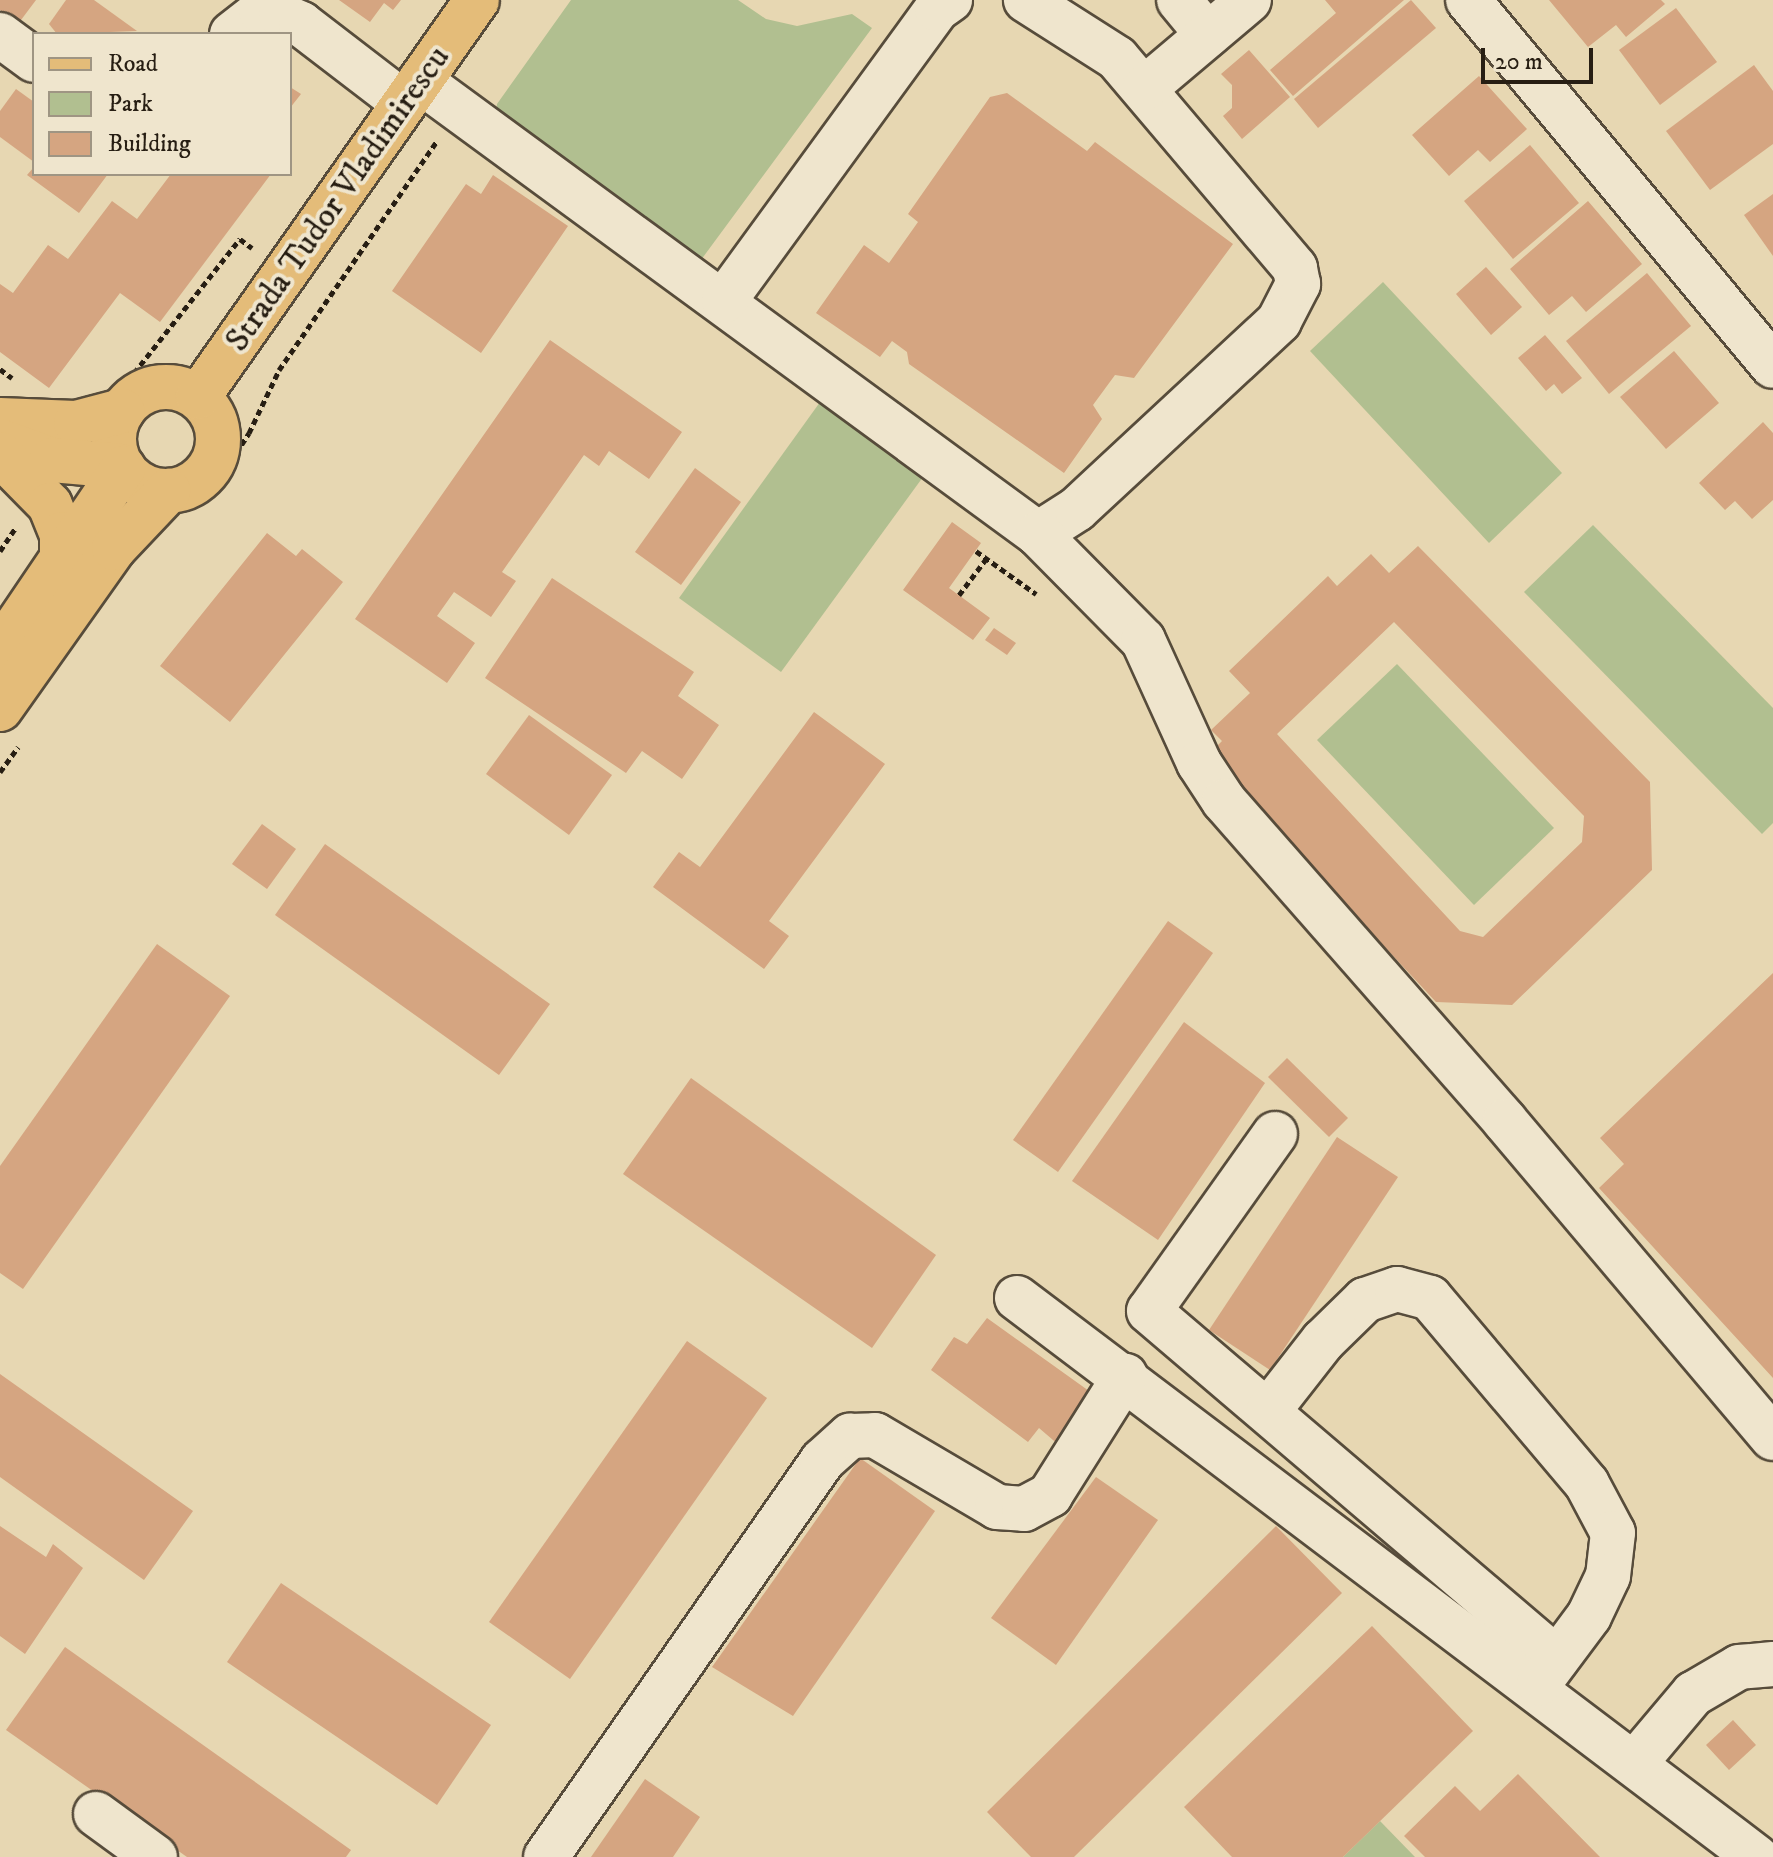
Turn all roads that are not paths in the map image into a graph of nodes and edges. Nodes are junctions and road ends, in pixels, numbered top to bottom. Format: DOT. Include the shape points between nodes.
graph roads {
  1 [pos="477,0"];
  2 [pos="950,0"];
  3 [pos="1026,0"];
  4 [pos="1179,0"];
  5 [pos="1249,0"];
  6 [pos="1468,0"];
  7 [pos="235,32"];
  8 [pos="0,35"];
  9 [pos="1208,35"];
  10 [pos="32,59"];
  11 [pos="1145,88"];
  12 [pos="412,92"];
  13 [pos="724,301"];
  14 [pos="1773,366"];
  15 [pos="198,397"];
  16 [pos="124,398"];
  17 [pos="12,403"];
  18 [pos="0,441"];
  19 [pos="0,454"];
  20 [pos="122,467"];
  21 [pos="185,495"];
  22 [pos="1038,534"];
  23 [pos="62,553"];
  24 [pos="0,650"];
  25 [pos="13,722"];
  26 [pos="1275,1134"];
  27 [pos="1017,1298"];
  28 [pos="1125,1376"];
  29 [pos="1269,1410"];
  30 [pos="1773,1438"];
  31 [pos="1773,1664"];
  32 [pos="1546,1674"];
  33 [pos="1634,1764"];
  34 [pos="96,1814"];
  35 [pos="155,1857"];
  36 [pos="546,1857"];
  37 [pos="1756,1857"];
  1 -- 12 [label="main road, Strada Tudor Vladimirescu"];
  2 -- 13 [label="street" via="937,9"];
  3 -- 11 [label="street" via="1107,50"];
  4 -- 9 [label="street"];
  5 -- 9 [label="street"];
  6 -- 14 [label="street"];
  7 -- 12 [label="street" via="261,11 281,15"];
  8 -- 10 [label="street"];
  9 -- 11 [label="street"];
  11 -- 22 [label="street" via="1295,268 1298,284 1279,321 1077,509"];
  12 -- 13 [label="street" via="460,110"];
  12 -- 15 [label="main road, Strada Tudor Vladimirescu"];
  13 -- 22 [label="street"];
  15 -- 16 [label="main road" via="166,386"];
  15 -- 21 [label="main road" via="218,430 216,455"];
  16 -- 17 [label="main road" via="76,423"];
  16 -- 20 [label="main road" via="114,438"];
  18 -- 20 [label="main road" via="52,460"];
  19 -- 23 [label="main road" via="50,505 62,534"];
  20 -- 21 [label="main road" via="150,489"];
  20 -- 23 [label="main road"];
  21 -- 25 [label="main road" via="114,548"];
  22 -- 30 [label="street" via="1143,640 1199,763 1224,801"];
  23 -- 24 [label="main road"];
  26 -- 29 [label="street" via="1149,1311"];
  27 -- 28 [label="street"];
  28 -- 32 [label="street"];
  28 -- 36 [label="street" via="1050,1495 1024,1509 997,1507 875,1435 850,1436 822,1461"];
  29 -- 32 [label="street"];
  29 -- 32 [label="street" via="1323,1341 1365,1300 1397,1289 1430,1298 1587,1484 1613,1533 1608,1576 1589,1616"];
  31 -- 33 [label="street" via="1739,1667 1693,1694"];
  32 -- 33 [label="street"];
  33 -- 37 [label="street"];
  34 -- 35 [label="street"];
}
